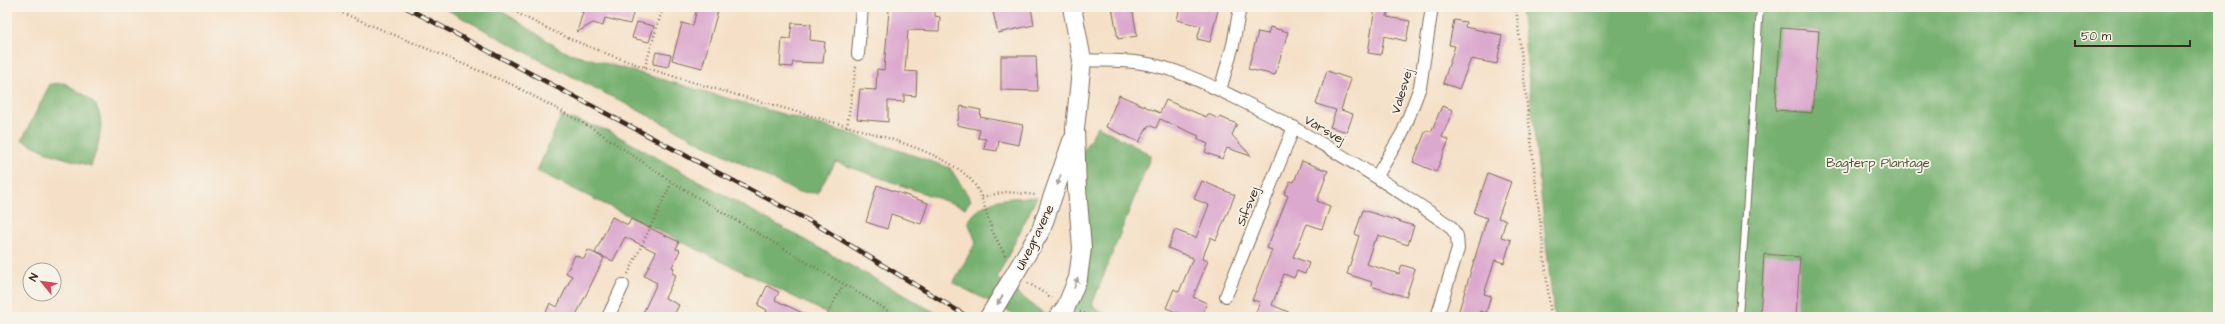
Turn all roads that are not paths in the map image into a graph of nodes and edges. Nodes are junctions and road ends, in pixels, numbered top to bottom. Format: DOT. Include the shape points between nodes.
graph roads {
  1 [pos="862,7"];
  2 [pos="1072,7"];
  3 [pos="1240,7"];
  4 [pos="1432,7"];
  5 [pos="1760,7"];
  6 [pos="858,54"];
  7 [pos="1082,60"];
  8 [pos="1220,90"];
  9 [pos="1294,127"];
  10 [pos="1075,129"];
  11 [pos="1377,176"];
  12 [pos="623,285"];
  13 [pos="1226,296"];
  14 [pos="1062,312"];
  15 [pos="608,317"];
  16 [pos="989,317"];
  17 [pos="1437,317"];
  18 [pos="1739,317"];
  1 -- 6 [label="street"];
  2 -- 7 [label="street, Ulvegravene"];
  3 -- 8 [label="street" via="1233,45"];
  4 -- 11 [label="street, Valesvej" via="1420,87 1402,132"];
  5 -- 18 [label="lane"];
  7 -- 8 [label="street, Vårsvej" via="1143,63 1182,74"];
  7 -- 10 [label="street, Ulvegravene"];
  8 -- 9 [label="street, Vårsvej"];
  9 -- 11 [label="street, Vårsvej"];
  9 -- 13 [label="street, Sifsvej"];
  14 -- 10 [label="street, Ulvegravene, one-way" via="1078,278 1082,248"];
  10 -- 16 [label="street, Ulvegravene, one-way" via="1041,230"];
  11 -- 17 [label="street, Vårsvej" via="1450,226 1457,236 1458,249"];
  12 -- 15 [label="street"];
}
